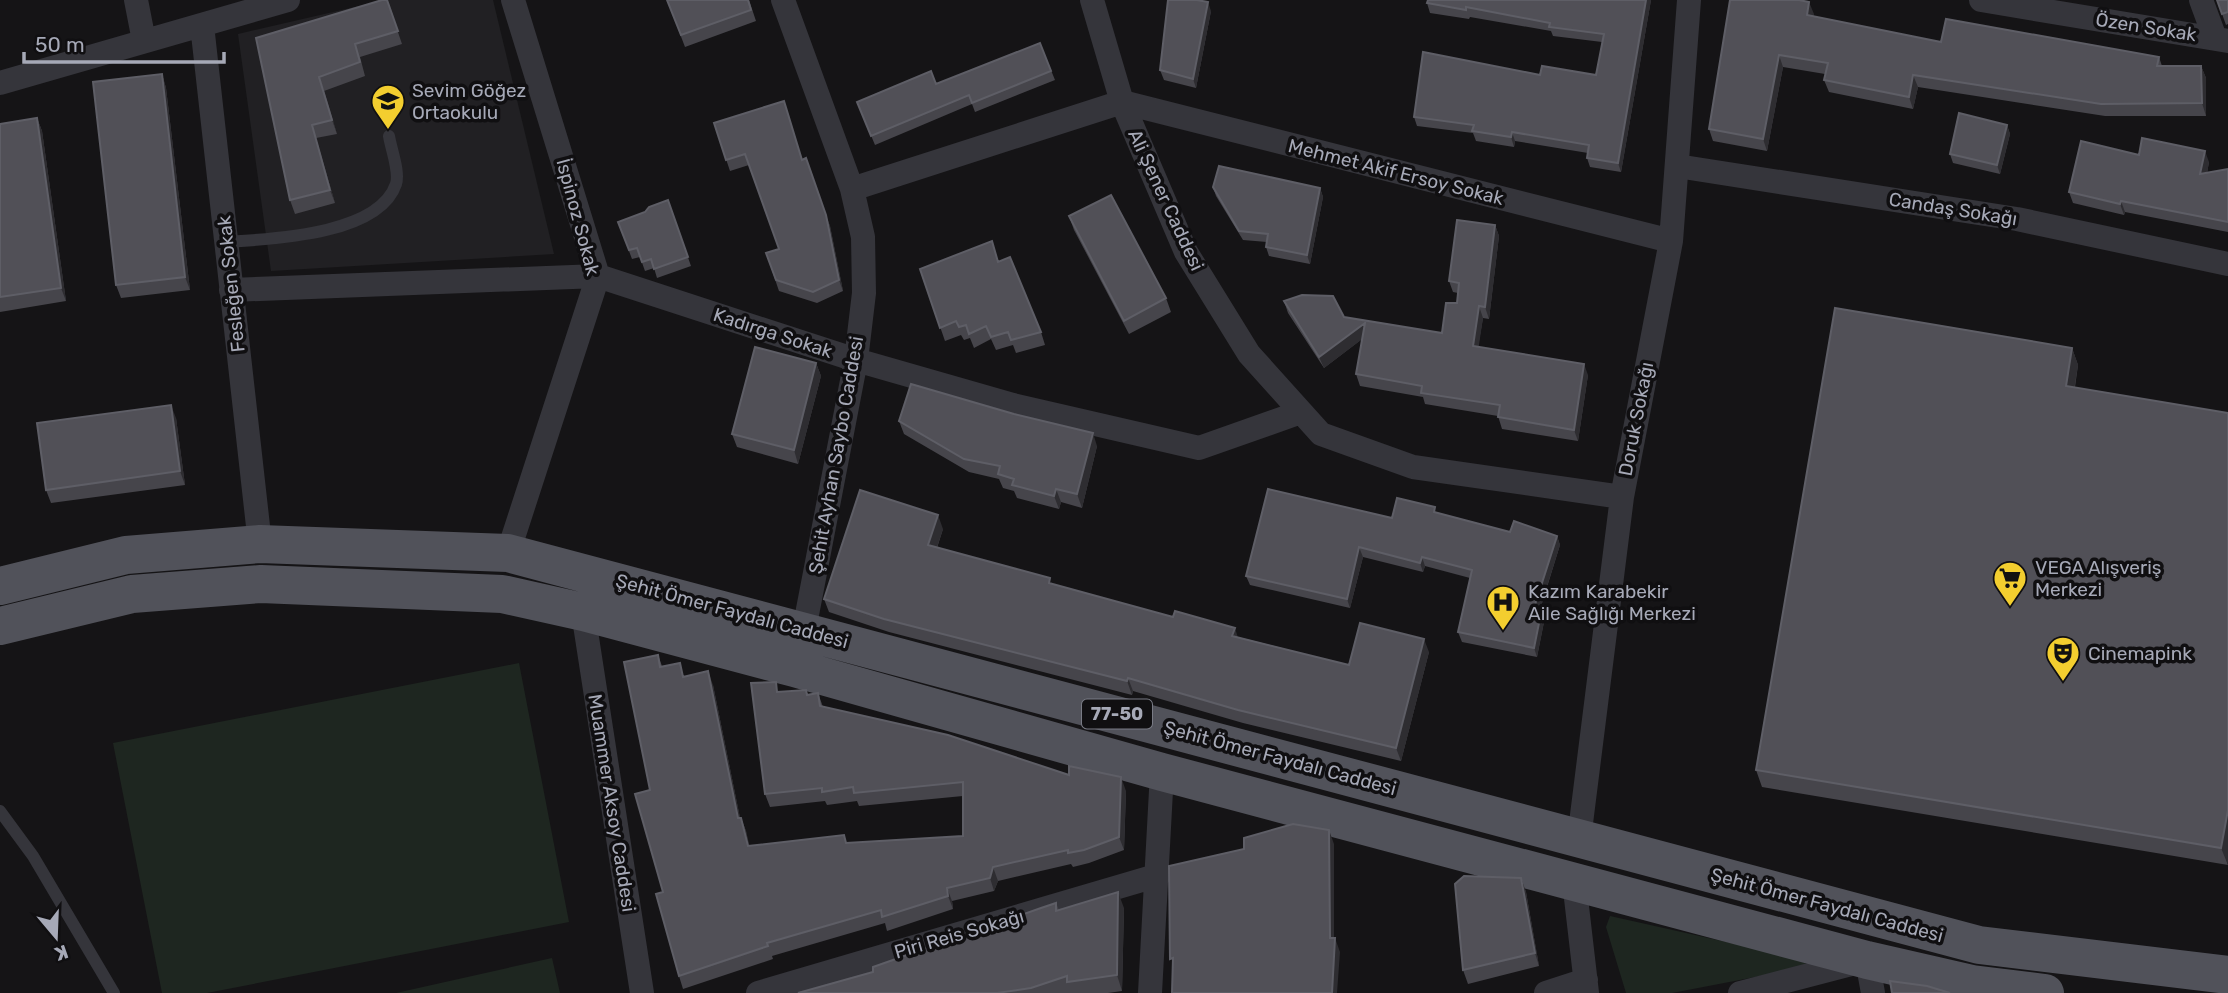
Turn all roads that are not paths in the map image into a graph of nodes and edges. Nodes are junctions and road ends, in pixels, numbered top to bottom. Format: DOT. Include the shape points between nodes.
graph roads {
  1 [pos="136,0"];
  2 [pos="288,0"];
  3 [pos="513,0"];
  4 [pos="783,0"];
  5 [pos="1091,0"];
  6 [pos="1689,0"];
  7 [pos="1981,0"];
  8 [pos="2201,0"];
  9 [pos="202,25"];
  10 [pos="2221,39"];
  11 [pos="144,41"];
  12 [pos="0,83"];
  13 [pos="1122,102"];
  14 [pos="389,136"];
  15 [pos="1677,166"];
  16 [pos="852,188"];
  17 [pos="226,242"];
  18 [pos="1671,242"];
  19 [pos="2228,264"];
  20 [pos="598,276"];
  21 [pos="231,290"];
  22 [pos="856,360"];
  23 [pos="1301,412"];
  24 [pos="1622,497"];
  25 [pos="260,544"];
  26 [pos="508,553"];
  27 [pos="0,586"];
  28 [pos="583,612"];
  29 [pos="0,625"];
  30 [pos="804,630"];
  31 [pos="1162,772"];
  32 [pos="0,811"];
  33 [pos="1579,839"];
  34 [pos="1159,875"];
  35 [pos="1574,881"];
  36 [pos="2228,975"];
  37 [pos="1870,977"];
  38 [pos="1586,986"];
  39 [pos="114,993"];
  40 [pos="642,993"];
  41 [pos="758,993"];
  42 [pos="1150,993"];
  43 [pos="1546,993"];
  44 [pos="1740,993"];
  45 [pos="2045,993"];
  1 -- 11 [label="street"];
  2 -- 9 [label="street"];
  3 -- 20 [label="street, İspinoz Sokak"];
  4 -- 16 [label="street, Şehit Ayhan Saybo Caddesi"];
  5 -- 13 [label="street, Ali Şener Caddesi"];
  6 -- 15 [label="street, Doruk Sokağı"];
  7 -- 10 [label="street, Özen Sokak"];
  8 -- 10 [label="street"];
  9 -- 11 [label="street"];
  9 -- 17 [label="street, Fesleğen Sokak"];
  11 -- 12 [label="street"];
  13 -- 16 [label="street"];
  13 -- 18 [label="street, Mehmet Akif Ersoy Sokak"];
  13 -- 23 [label="street, Ali Şener Caddesi" via="1186,252 1249,354"];
  14 -- 17 [label="lane" via="398,181 386,203 352,224 267,240"];
  15 -- 18 [label="street, Doruk Sokağı"];
  15 -- 19 [label="street, Candaş Sokağı" via="2017,219"];
  16 -- 22 [label="street, Şehit Ayhan Saybo Caddesi" via="863,237 864,293"];
  17 -- 21 [label="street, Fesleğen Sokak"];
  18 -- 24 [label="street, Doruk Sokağı"];
  20 -- 21 [label="street, Kadırga Sokak"];
  20 -- 22 [label="street, Kadırga Sokak"];
  20 -- 26 [label="street, İspinoz Sokak"];
  21 -- 25 [label="street, Fesleğen Sokak"];
  22 -- 23 [label="street, Kadırga Sokak" via="1013,405 1199,448"];
  22 -- 30 [label="street, Şehit Ayhan Saybo Caddesi"];
  23 -- 24 [label="street, Ali Şener Caddesi" via="1321,434 1413,467"];
  24 -- 33 [label="street, Doruk Sokağı"];
  25 -- 26 [label="main road, Şehit Ömer Faydalı Caddesi / 77-50"];
  25 -- 27 [label="main road, Şehit Ömer Faydalı Caddesi / 77-50" via="126,555"];
  26 -- 30 [label="main road, Şehit Ömer Faydalı Caddesi / 77-50"];
  28 -- 29 [label="main road, Şehit Ömer Faydalı Caddesi / 77-50" via="502,594 261,584 132,594"];
  28 -- 31 [label="main road, Şehit Ömer Faydalı Caddesi / 77-50"];
  28 -- 40 [label="street, Muammer Aksoy Caddesi"];
  30 -- 33 [label="main road, Şehit Ömer Faydalı Caddesi / 77-50"];
  31 -- 34 [label="street"];
  31 -- 35 [label="main road, Şehit Ömer Faydalı Caddesi / 77-50"];
  32 -- 39 [label="lane" via="33,856"];
  33 -- 35 [label="main road"];
  33 -- 36 [label="main road, Şehit Ömer Faydalı Caddesi / 77-50" via="1979,945"];
  34 -- 41 [label="street, Piri Reis Sokağı"];
  34 -- 42 [label="street"];
  35 -- 37 [label="main road, Şehit Ömer Faydalı Caddesi / 77-50"];
  35 -- 38 [label="street"];
  37 -- 44 [label="street"];
  37 -- 45 [label="main road, Şehit Ömer Faydalı Caddesi / 77-50"];
  38 -- 43 [label="street"];
}
